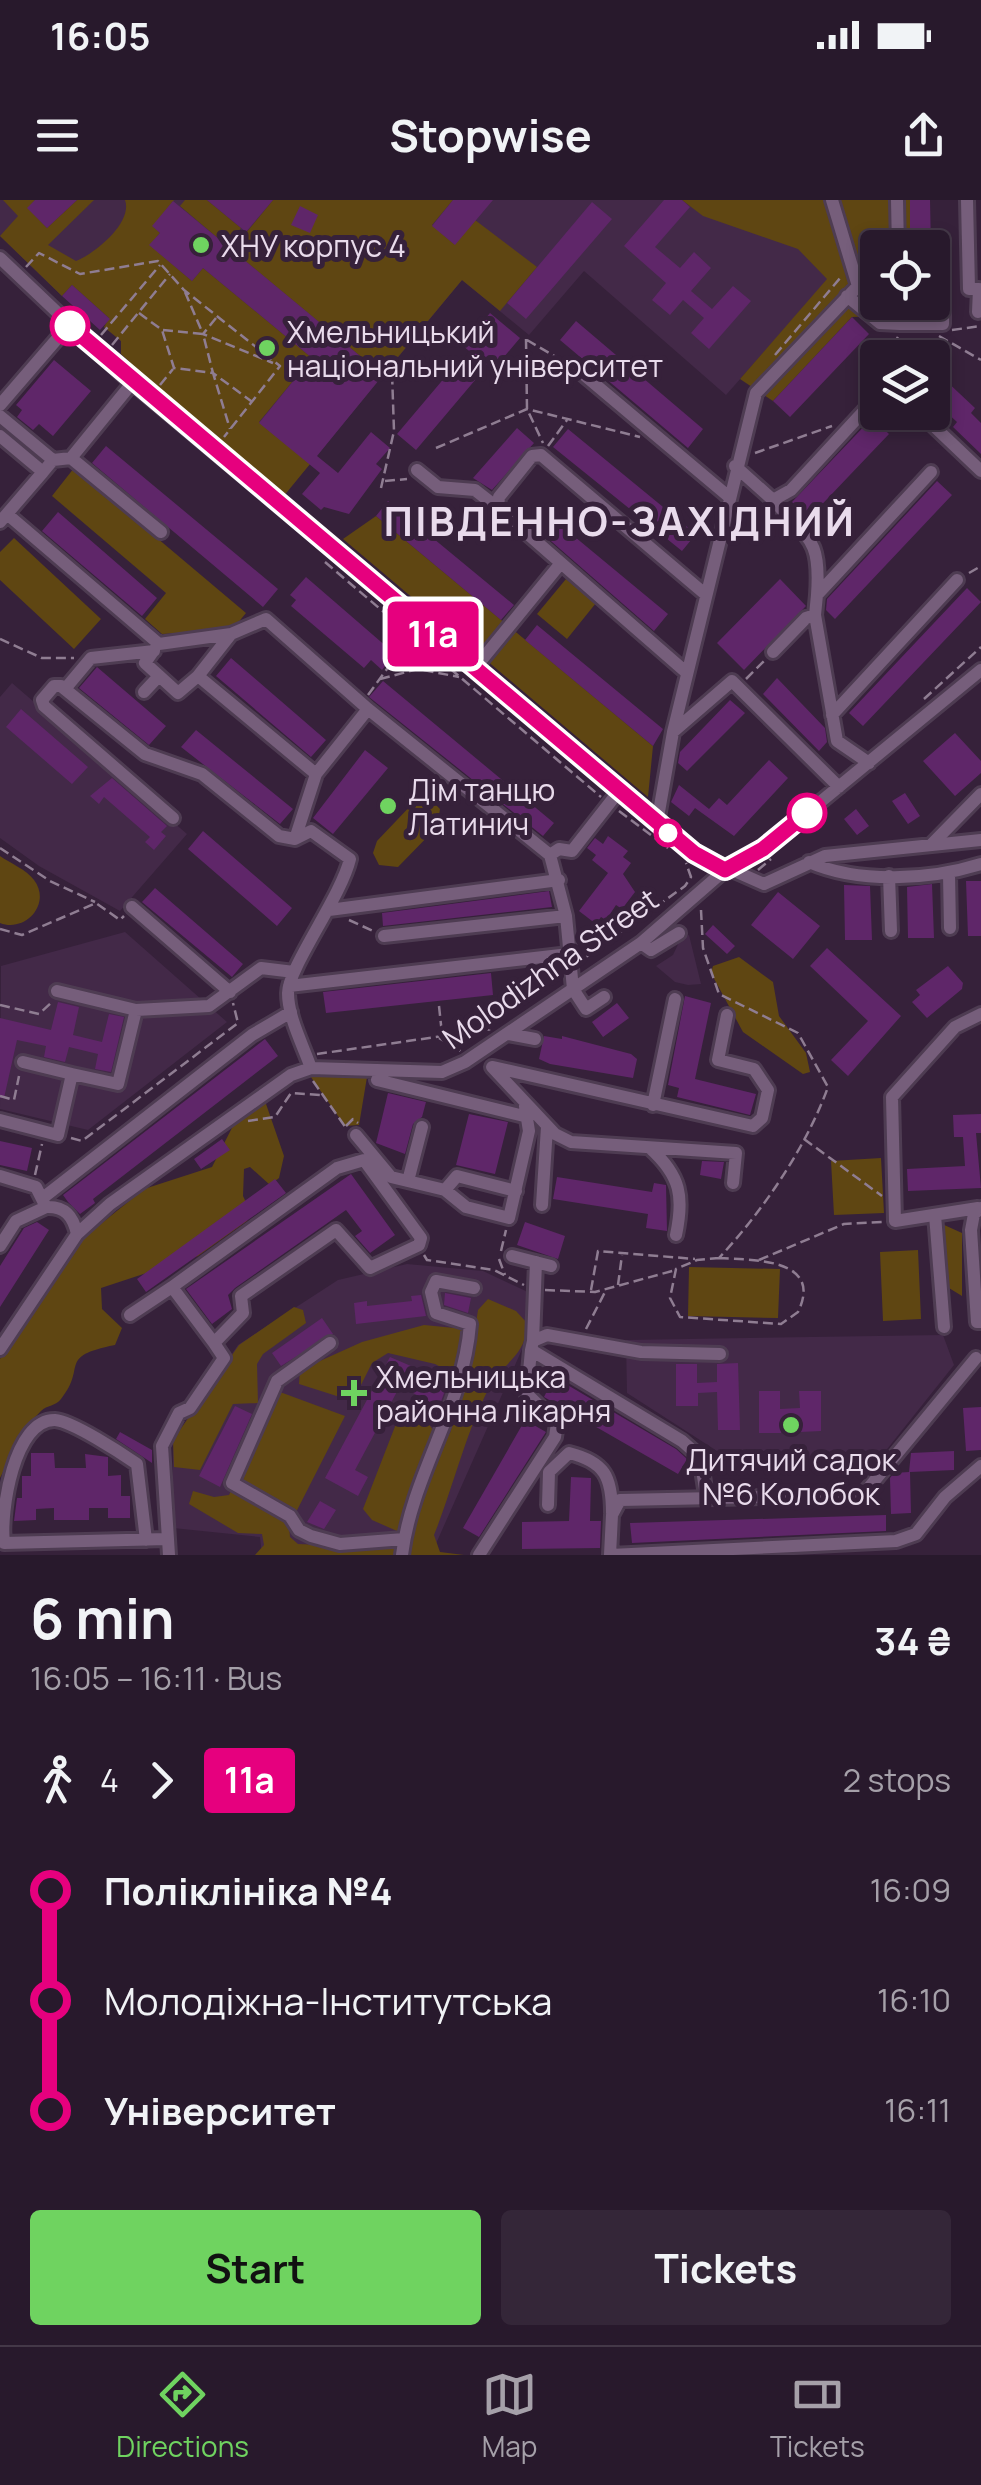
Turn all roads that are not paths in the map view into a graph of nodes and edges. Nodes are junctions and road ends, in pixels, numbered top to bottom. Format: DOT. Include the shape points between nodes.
graph roads {
  1 [pos="832,200"];
  2 [pos="896,200"];
  3 [pos="967,200"];
  4 [pos="897,230"];
  5 [pos="0,258"];
  6 [pos="848,296"];
  7 [pos="978,312"];
  8 [pos="902,320"];
  9 [pos="942,320"];
  10 [pos="69,325"];
  11 [pos="904,329"];
  12 [pos="576,369"];
  13 [pos="132,382"];
  14 [pos="0,405"];
  15 [pos="860,415"];
  16 [pos="0,416"];
  17 [pos="938,430"];
  18 [pos="0,436"];
  19 [pos="71,458"];
  20 [pos="53,460"];
  21 [pos="736,462"];
  22 [pos="418,470"];
  23 [pos="981,470"];
  24 [pos="43,472"];
  25 [pos="931,472"];
  26 [pos="728,496"];
  27 [pos="773,500"];
  28 [pos="498,508"];
  29 [pos="4,518"];
  30 [pos="161,532"];
  31 [pos="561,563"];
  32 [pos="957,580"];
  33 [pos="705,594"];
  34 [pos="817,595"];
  35 [pos="815,615"];
  36 [pos="230,634"];
  37 [pos="156,648"];
  38 [pos="773,652"];
  39 [pos="475,668"];
  40 [pos="981,670"];
  41 [pos="686,673"];
  42 [pos="159,676"];
  43 [pos="198,676"];
  44 [pos="65,689"];
  45 [pos="144,692"];
  46 [pos="365,707"];
  47 [pos="832,715"];
  48 [pos="672,732"];
  49 [pos="869,763"];
  50 [pos="316,774"];
  51 [pos="839,787"];
  52 [pos="619,792"];
  53 [pos="981,794"];
  54 [pos="173,818"];
  55 [pos="657,823"];
  56 [pos="295,839"];
  57 [pos="981,840"];
  58 [pos="932,845"];
  59 [pos="550,855"];
  60 [pos="809,862"];
  61 [pos="981,864"];
  62 [pos="725,870"];
  63 [pos="948,874"];
  64 [pos="889,876"];
  65 [pos="560,880"];
  66 [pos="132,907"];
  67 [pos="329,910"];
  68 [pos="566,916"];
  69 [pos="950,928"];
  70 [pos="890,931"];
  71 [pos="679,933"];
  72 [pos="384,936"];
  73 [pos="641,943"];
  74 [pos="569,955"];
  75 [pos="291,980"];
  76 [pos="573,989"];
  77 [pos="57,990"];
  78 [pos="230,992"];
  79 [pos="604,997"];
  80 [pos="675,999"];
  81 [pos="136,1010"];
  82 [pos="292,1012"];
  83 [pos="981,1014"];
  84 [pos="727,1015"];
  85 [pos="508,1034"];
  86 [pos="535,1039"];
  87 [pos="476,1056"];
  88 [pos="23,1062"];
  89 [pos="308,1064"];
  90 [pos="493,1068"];
  91 [pos="72,1074"];
  92 [pos="377,1080"];
  93 [pos="522,1099"];
  94 [pos="652,1104"];
  95 [pos="528,1117"];
  96 [pos="0,1120"];
  97 [pos="546,1124"];
  98 [pos="422,1127"];
  99 [pos="357,1129"];
  100 [pos="650,1148"];
  101 [pos="0,1176"];
  102 [pos="408,1181"];
  103 [pos="733,1183"];
  104 [pos="445,1190"];
  105 [pos="516,1191"];
  106 [pos="45,1202"];
  107 [pos="542,1204"];
  108 [pos="979,1208"];
  109 [pos="935,1215"];
  110 [pos="77,1234"];
  111 [pos="676,1235"];
  112 [pos="0,1246"];
  113 [pos="505,1258"];
  114 [pos="536,1262"];
  115 [pos="551,1266"];
  116 [pos="172,1287"];
  117 [pos="474,1288"];
  118 [pos="130,1315"];
  119 [pos="981,1322"];
  120 [pos="944,1327"];
  121 [pos="214,1343"];
  122 [pos="330,1343"];
  123 [pos="532,1346"];
  124 [pos="0,1349"];
  125 [pos="720,1354"];
  126 [pos="976,1358"];
  127 [pos="981,1466"];
  128 [pos="706,1495"];
  129 [pos="548,1505"];
  130 [pos="612,1516"];
  131 [pos="404,1538"];
  132 [pos="167,1539"];
  133 [pos="146,1540"];
  134 [pos="169,1555"];
  135 [pos="402,1555"];
  136 [pos="479,1555"];
  137 [pos="611,1555"];
  1 -- 6 [label="street" via="858,286"];
  2 -- 4 [label="street"];
  3 -- 7 [label="street" via="969,289 979,290"];
  5 -- 10 [label="street"];
  6 -- 11 [label="street" via="880,323"];
  6 -- 21 [label="street" via="756,393"];
  8 -- 11 [label="street"];
  9 -- 11 [label="street"];
  10 -- 13 [label="street"];
  10 -- 14 [label="street"];
  12 -- 26 [label="street"];
  13 -- 19 [label="street"];
  13 -- 39 [label="street"];
  15 -- 27 [label="street" via="791,490"];
  16 -- 20 [label="street"];
  17 -- 23 [label="street"];
  18 -- 24 [label="street"];
  19 -- 20 [label="street"];
  19 -- 30 [label="street"];
  20 -- 24 [label="street"];
  21 -- 26 [label="street"];
  21 -- 27 [label="street"];
  22 -- 28 [label="street" via="438,488 476,490"];
  24 -- 29 [label="street"];
  25 -- 34 [label="street"];
  26 -- 33 [label="street"];
  27 -- 34 [label="street" via="820,557"];
  28 -- 31 [label="street"];
  28 -- 33 [label="street" via="499,497 532,456 543,452"];
  29 -- 37 [label="street"];
  31 -- 39 [label="street"];
  31 -- 41 [label="street"];
  32 -- 47 [label="street"];
  33 -- 41 [label="street"];
  34 -- 35 [label="street"];
  35 -- 38 [label="street"];
  35 -- 47 [label="street"];
  36 -- 37 [label="street"];
  36 -- 43 [label="street"];
  36 -- 46 [label="street" via="266,619"];
  37 -- 42 [label="street" via="144,663"];
  37 -- 44 [label="street" via="91,658"];
  39 -- 52 [label="street"];
  40 -- 49 [label="street, Molodizhna Street"];
  41 -- 48 [label="street"];
  42 -- 43 [label="street" via="178,693"];
  42 -- 45 [label="street"];
  43 -- 50 [label="street"];
  44 -- 54 [label="street" via="54,686 44,706"];
  44 -- 56 [label="street" via="145,754 202,774 278,836"];
  46 -- 50 [label="street"];
  46 -- 59 [label="street"];
  47 -- 49 [label="street" via="837,741"];
  48 -- 51 [label="street" via="732,681"];
  48 -- 55 [label="street"];
  49 -- 51 [label="street, Molodizhna Street"];
  50 -- 56 [label="street"];
  51 -- 62 [label="street, Molodizhna Street" via="763,849"];
  52 -- 55 [label="street"];
  52 -- 59 [label="street" via="572,851"];
  53 -- 58 [label="street"];
  55 -- 62 [label="street"];
  56 -- 67 [label="street" via="311,830 350,859"];
  57 -- 58 [label="street"];
  58 -- 60 [label="street"];
  59 -- 65 [label="street"];
  60 -- 62 [label="street" via="764,884"];
  60 -- 64 [label="street"];
  61 -- 63 [label="street"];
  62 -- 73 [label="street, Molodizhna Street"];
  63 -- 64 [label="street"];
  63 -- 69 [label="street"];
  64 -- 70 [label="street"];
  65 -- 67 [label="street"];
  65 -- 68 [label="street"];
  66 -- 78 [label="street"];
  67 -- 75 [label="street"];
  68 -- 72 [label="street"];
  68 -- 74 [label="street"];
  71 -- 73 [label="street" via="651,950"];
  73 -- 76 [label="street, Molodizhna Street"];
  74 -- 75 [label="street"];
  74 -- 76 [label="street"];
  75 -- 78 [label="street" via="261,968"];
  75 -- 82 [label="street"];
  76 -- 79 [label="street" via="586,1008"];
  76 -- 85 [label="street, Molodizhna Street"];
  77 -- 81 [label="street"];
  78 -- 81 [label="street" via="209,1006"];
  80 -- 94 [label="street"];
  81 -- 91 [label="street" via="118,1084"];
  82 -- 89 [label="street"];
  82 -- 106 [label="street" via="252,1035"];
  83 -- 109 [label="street" via="955,1027 892,1098 895,1221"];
  84 -- 94 [label="street" via="718,1060 764,1078 768,1102 762,1118 744,1127"];
  85 -- 86 [label="street"];
  85 -- 87 [label="street, Molodizhna Street"];
  87 -- 89 [label="street, Molodizhna Street" via="442,1072"];
  87 -- 90 [label="street"];
  88 -- 91 [label="street"];
  89 -- 110 [label="street"];
  90 -- 93 [label="street"];
  90 -- 94 [label="street"];
  91 -- 96 [label="street" via="52,1134"];
  92 -- 95 [label="street"];
  93 -- 95 [label="street"];
  93 -- 97 [label="street"];
  95 -- 105 [label="street"];
  97 -- 100 [label="street" via="571,1142"];
  97 -- 107 [label="street"];
  98 -- 102 [label="street"];
  99 -- 102 [label="street" via="391,1177"];
  100 -- 103 [label="street" via="736,1153"];
  100 -- 111 [label="street" via="681,1188"];
  101 -- 106 [label="street" via="33,1186"];
  102 -- 104 [label="street"];
  104 -- 105 [label="street" via="458,1176"];
  104 -- 105 [label="street" via="466,1207 508,1220"];
  106 -- 110 [label="street" via="70,1215"];
  106 -- 112 [label="street" via="16,1220"];
  108 -- 109 [label="street"];
  108 -- 119 [label="street" via="971,1230"];
  109 -- 120 [label="street"];
  110 -- 124 [label="street"];
  113 -- 114 [label="street"];
  114 -- 115 [label="street"];
  114 -- 123 [label="street"];
  116 -- 118 [label="street"];
  116 -- 121 [label="street"];
  116 -- 121 [label="street" via="336,1168 360,1158 421,1238 406,1255 370,1268 336,1230 241,1296 243,1313"];
  117 -- 131 [label="street" via="436,1281 431,1292 436,1314 470,1324 460,1382"];
  121 -- 132 [label="street" via="224,1358 190,1408 179,1413 162,1446"];
  122 -- 131 [label="street" via="277,1381 232,1483 312,1536 340,1544"];
  123 -- 125 [label="street" via="547,1335 641,1352"];
  123 -- 128 [label="street" via="700,1457"];
  123 -- 136 [label="street" via="527,1394 556,1423 555,1437"];
  126 -- 128 [label="street" via="866,1491"];
  127 -- 137 [label="street" via="916,1534 896,1541"];
  128 -- 130 [label="street" via="620,1500"];
  129 -- 130 [label="street" via="549,1472 570,1453 606,1469"];
  130 -- 137 [label="street"];
  131 -- 135 [label="street"];
  132 -- 133 [label="street"];
  132 -- 134 [label="street"];
  133 -- 133 [label="street" via="4,1543 1,1495 33,1428 64,1421 137,1464"];
}
